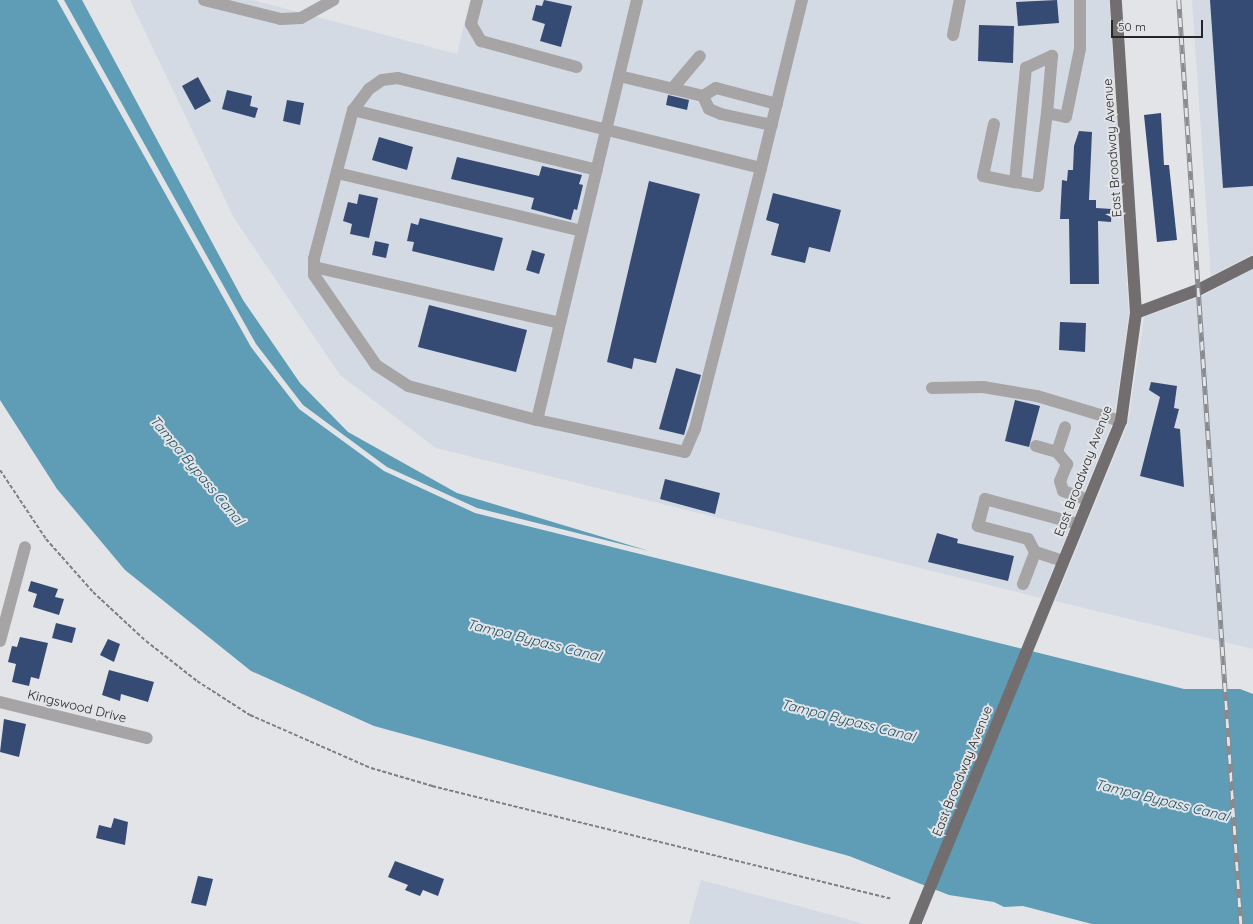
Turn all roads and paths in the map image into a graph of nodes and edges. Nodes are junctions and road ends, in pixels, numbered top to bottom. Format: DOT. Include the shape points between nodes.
graph roads {
  1 [pos="204,0"];
  2 [pos="333,0"];
  3 [pos="477,0"];
  4 [pos="637,0"];
  5 [pos="802,0"];
  6 [pos="960,0"];
  7 [pos="1080,0"];
  8 [pos="1116,0"];
  9 [pos="953,35"];
  10 [pos="700,56"];
  11 [pos="577,67"];
  12 [pos="619,76"];
  13 [pos="672,89"];
  14 [pos="703,96"];
  15 [pos="777,104"];
  16 [pos="353,110"];
  17 [pos="1047,113"];
  18 [pos="994,124"];
  19 [pos="772,125"];
  20 [pos="606,129"];
  21 [pos="762,168"];
  22 [pos="597,170"];
  23 [pos="337,173"];
  24 [pos="1015,182"];
  25 [pos="582,231"];
  26 [pos="1253,262"];
  27 [pos="314,267"];
  28 [pos="1136,313"];
  29 [pos="560,323"];
  30 [pos="932,388"];
  31 [pos="537,420"];
  32 [pos="1121,421"];
  33 [pos="1065,427"];
  34 [pos="1036,446"];
  35 [pos="1057,452"];
  36 [pos="0,470"];
  37 [pos="1088,500"];
  38 [pos="1078,524"];
  39 [pos="25,547"];
  40 [pos="1035,552"];
  41 [pos="1064,561"];
  42 [pos="1024,584"];
  43 [pos="0,641"];
  44 [pos="0,702"];
  45 [pos="147,738"];
  46 [pos="890,899"];
  47 [pos="915,924"];
  1 -- 2 [label="street" via="281,19 301,18"];
  3 -- 11 [label="street" via="471,24 481,41"];
  4 -- 12 [label="street"];
  5 -- 15 [label="street"];
  6 -- 9 [label="street"];
  7 -- 17 [label="street" via="1080,49 1066,117"];
  8 -- 28 [label="main road, East Broadway Avenue"];
  10 -- 13 [label="street"];
  12 -- 13 [label="street"];
  12 -- 20 [label="street"];
  13 -- 14 [label="street"];
  14 -- 15 [label="street" via="716,88"];
  14 -- 19 [label="street" via="709,109"];
  15 -- 19 [label="street"];
  16 -- 20 [label="street" via="369,89 382,80 398,78"];
  16 -- 22 [label="street"];
  16 -- 23 [label="street"];
  17 -- 24 [label="street" via="1038,186"];
  17 -- 24 [label="street" via="1052,56 1026,68"];
  18 -- 24 [label="street" via="983,176"];
  19 -- 21 [label="street"];
  20 -- 21 [label="street"];
  20 -- 22 [label="street"];
  21 -- 31 [label="street" via="695,429 685,452"];
  22 -- 25 [label="street"];
  23 -- 25 [label="street"];
  23 -- 27 [label="street"];
  25 -- 29 [label="street"];
  26 -- 28 [label="main road" via="1198,290"];
  27 -- 29 [label="street"];
  27 -- 31 [label="street" via="314,275 376,365 408,386"];
  28 -- 32 [label="main road, East Broadway Avenue"];
  29 -- 31 [label="street"];
  30 -- 32 [label="street" via="983,386 1037,396"];
  32 -- 37 [label="main road, East Broadway Avenue"];
  33 -- 35 [label="street"];
  34 -- 35 [label="street"];
  35 -- 37 [label="street" via="1066,464 1060,481 1063,491"];
  36 -- 46 [label="path" via="46,539 93,592 146,641 197,681 250,715 364,765 432,786"];
  37 -- 38 [label="main road, East Broadway Avenue"];
  38 -- 40 [label="street" via="985,499 978,526 1028,539"];
  38 -- 41 [label="main road, East Broadway Avenue"];
  39 -- 43 [label="street"];
  40 -- 41 [label="street"];
  40 -- 42 [label="street"];
  41 -- 47 [label="main road, East Broadway Avenue"];
  44 -- 45 [label="street, Kingswood Drive"];
}
